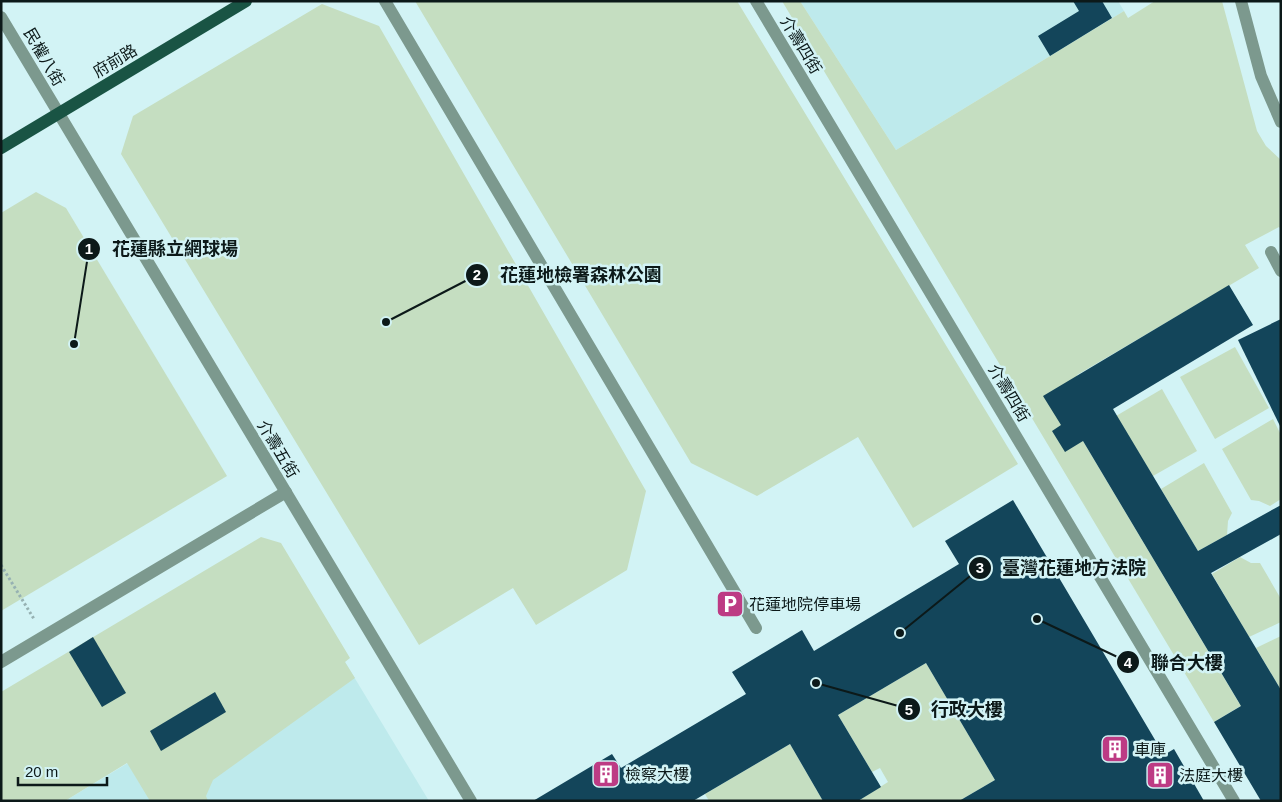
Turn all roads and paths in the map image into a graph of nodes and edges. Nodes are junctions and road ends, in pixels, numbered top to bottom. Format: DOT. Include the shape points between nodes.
graph roads {
  1 [pos="246,1"];
  2 [pos="386,1"];
  3 [pos="756,1"];
  4 [pos="1241,1"];
  5 [pos="1,17"];
  6 [pos="58,114"];
  7 [pos="1281,122"];
  8 [pos="1,148"];
  9 [pos="1271,252"];
  10 [pos="1281,271"];
  11 [pos="286,492"];
  12 [pos="1,565"];
  13 [pos="756,628"];
  14 [pos="45,636"];
  15 [pos="1,662"];
  16 [pos="471,801"];
  17 [pos="1234,801"];
  1 -- 6 [label="main road, 府前路"];
  2 -- 13 [label="street"];
  3 -- 17 [label="street, 介壽四街"];
  4 -- 7 [label="street" via="1261,76"];
  5 -- 6 [label="street, 民權八街"];
  6 -- 8 [label="main road, 府前路"];
  6 -- 11 [label="street, 介壽五街"];
  9 -- 10 [label="street"];
  11 -- 14 [label="street"];
  11 -- 16 [label="street, 介壽五街"];
  12 -- 14 [label="path"];
  14 -- 15 [label="street"];
}
